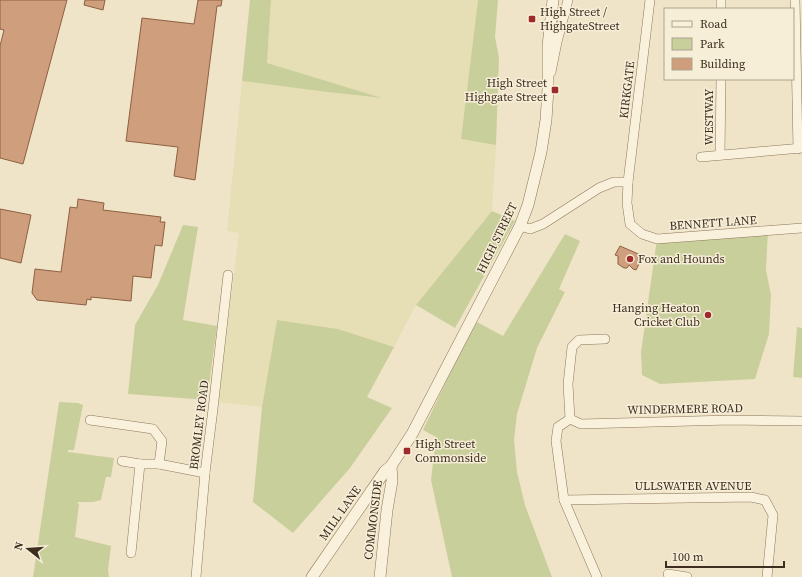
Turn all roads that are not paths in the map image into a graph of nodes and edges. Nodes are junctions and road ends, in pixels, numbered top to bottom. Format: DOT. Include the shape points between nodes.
graph roads {
  1 [pos="553,0"];
  2 [pos="568,0"];
  3 [pos="650,0"];
  4 [pos="795,0"];
  5 [pos="721,80"];
  6 [pos="548,89"];
  7 [pos="800,148"];
  8 [pos="720,155"];
  9 [pos="701,157"];
  10 [pos="628,182"];
  11 [pos="630,224"];
  12 [pos="520,226"];
  13 [pos="802,228"];
  14 [pos="228,275"];
  15 [pos="605,339"];
  16 [pos="89,417"];
  17 [pos="570,419"];
  18 [pos="802,421"];
  19 [pos="122,461"];
  20 [pos="140,464"];
  21 [pos="159,464"];
  22 [pos="391,466"];
  23 [pos="205,473"];
  24 [pos="564,500"];
  25 [pos="131,553"];
  26 [pos="668,574"];
  27 [pos="196,577"];
  28 [pos="312,577"];
  29 [pos="380,577"];
  30 [pos="597,577"];
  31 [pos="687,577"];
  32 [pos="767,577"];
  1 -- 6 [label="street, HIGH STREET" via="548,46"];
  2 -- 6 [label="street"];
  3 -- 10 [label="street, KIRKGATE"];
  4 -- 7 [label="street"];
  5 -- 8 [label="street, WESTWAY"];
  6 -- 12 [label="street, HIGH STREET" via="541,152"];
  7 -- 8 [label="street"];
  8 -- 9 [label="street"];
  10 -- 11 [label="street, KIRKGATE"];
  10 -- 12 [label="street" via="614,182 599,188 543,224 530,228"];
  11 -- 13 [label="street, BENNETT LANE" via="642,234 657,239"];
  12 -- 22 [label="street, HIGH STREET" via="412,434"];
  14 -- 23 [label="street, BROMLEY ROAD"];
  15 -- 17 [label="street" via="579,340 572,347 568,384"];
  16 -- 21 [label="street" via="153,429 162,441"];
  17 -- 18 [label="street, WINDERMERE ROAD" via="582,424"];
  17 -- 24 [label="street" via="558,427 556,441"];
  19 -- 20 [label="street"];
  20 -- 21 [label="street"];
  20 -- 25 [label="street"];
  21 -- 23 [label="street"];
  22 -- 28 [label="street, MILL LANE"];
  22 -- 29 [label="street, COMMONSIDE" via="392,481"];
  23 -- 27 [label="street, BROMLEY ROAD"];
  24 -- 30 [label="street"];
  24 -- 32 [label="street, ULLSWATER AVENUE" via="751,497 765,500 773,515"];
  26 -- 31 [label="street"];
}
